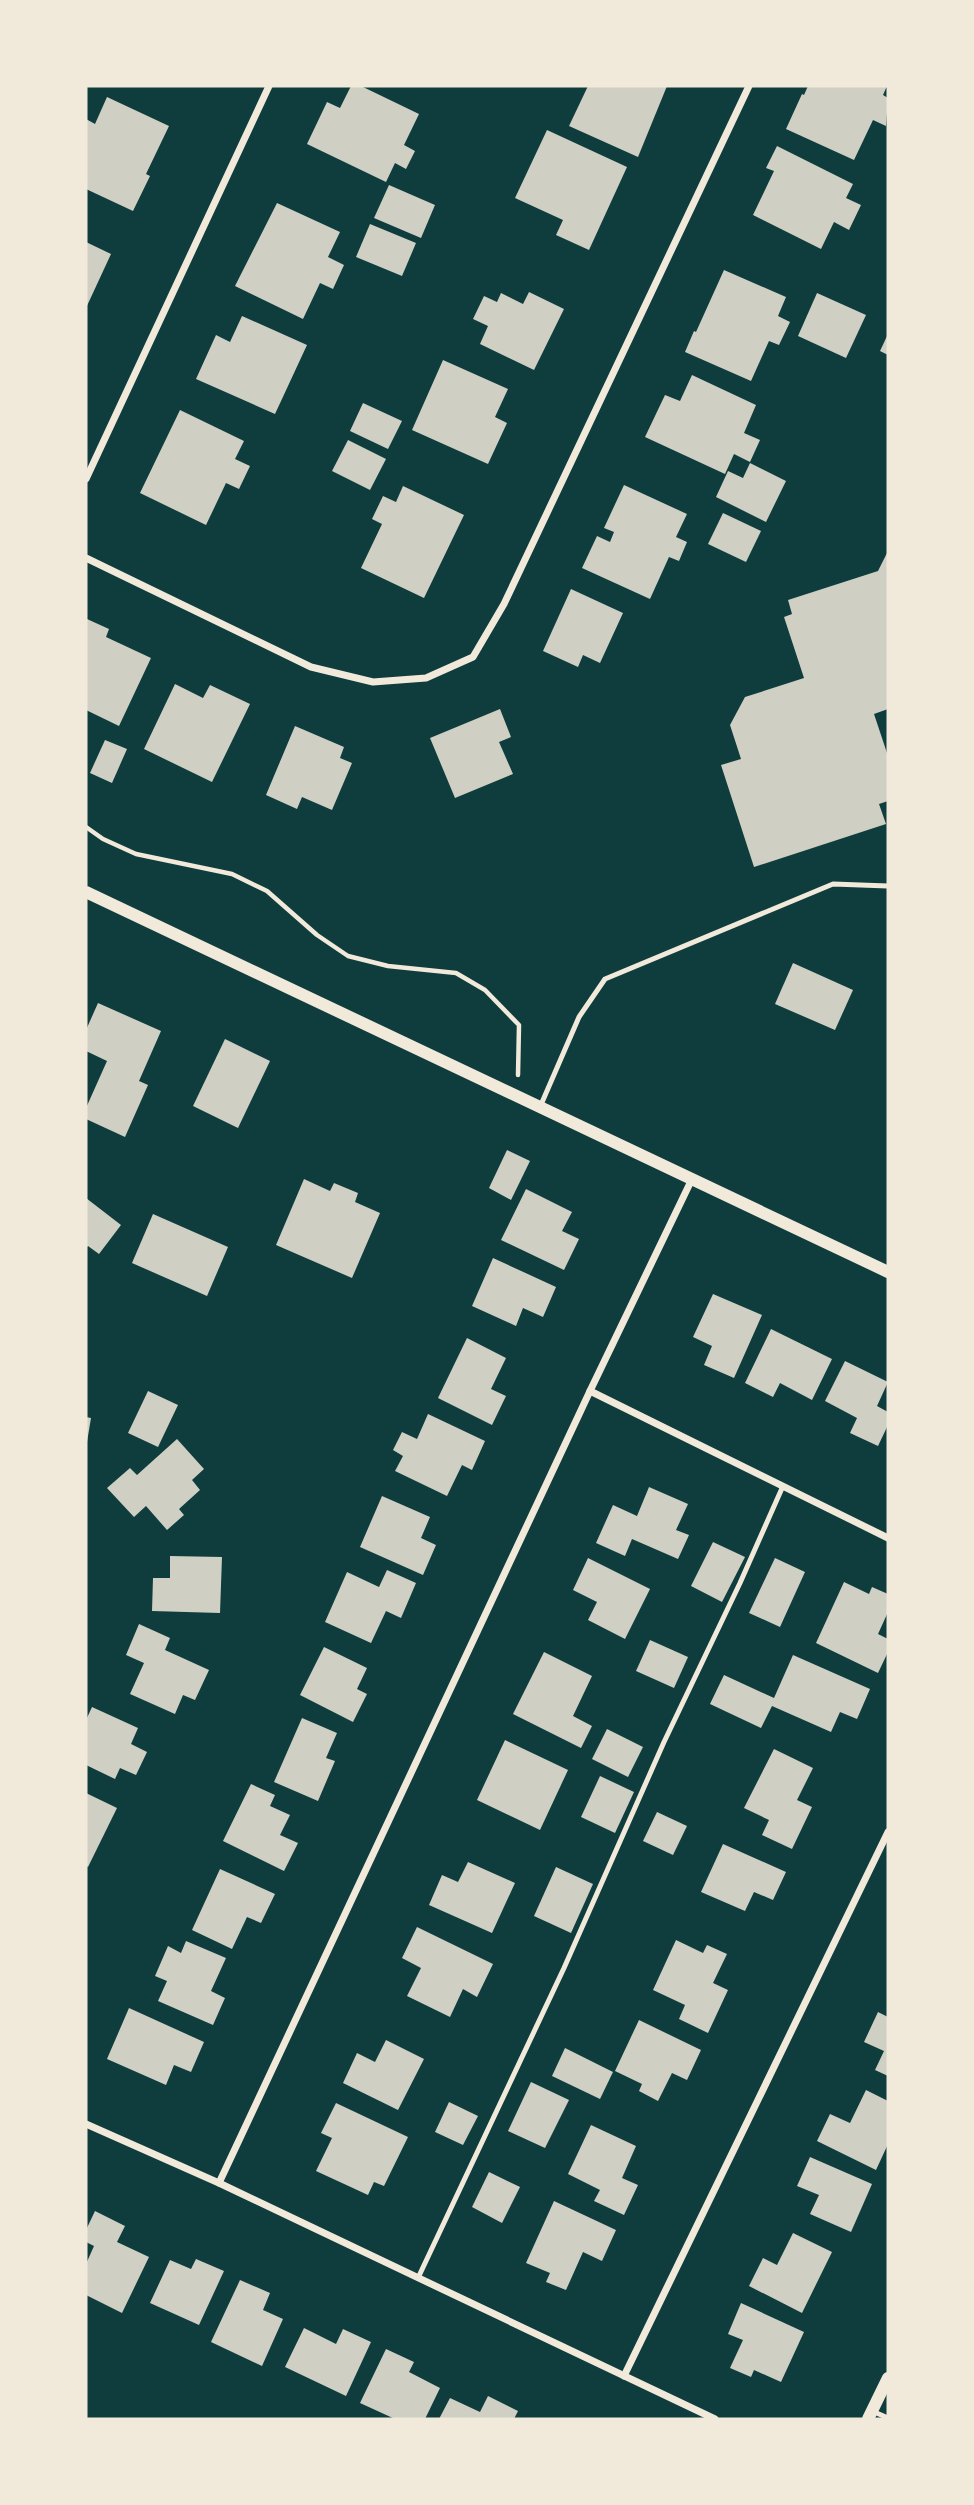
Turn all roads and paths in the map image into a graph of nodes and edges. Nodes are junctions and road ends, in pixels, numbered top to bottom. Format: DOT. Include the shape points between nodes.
graph roads {
  1 [pos="269,86"];
  2 [pos="749,86"];
  3 [pos="86,479"];
  4 [pos="86,558"];
  5 [pos="86,827"];
  6 [pos="888,886"];
  7 [pos="86,892"];
  8 [pos="518,1097"];
  9 [pos="540,1107"];
  10 [pos="692,1179"];
  11 [pos="888,1272"];
  12 [pos="590,1391"];
  13 [pos="783,1486"];
  14 [pos="888,1538"];
  15 [pos="888,1832"];
  16 [pos="86,2124"];
  17 [pos="219,2183"];
  18 [pos="418,2278"];
  19 [pos="624,2376"];
  20 [pos="888,2378"];
  21 [pos="870,2415"];
  22 [pos="888,2418"];
  23 [pos="715,2419"];
  1 -- 3 [label="street"];
  2 -- 4 [label="street" via="510,591 473,657 426,677 373,682 311,667"];
  5 -- 8 [label="path" via="136,854 232,874 267,891 348,956 388,966 456,973 485,990 519,1025"];
  6 -- 9 [label="lane" via="833,884 605,979 579,1017"];
  7 -- 8 [label="street"];
  8 -- 9 [label="street"];
  9 -- 10 [label="street"];
  10 -- 11 [label="street"];
  10 -- 12 [label="street"];
  12 -- 13 [label="street"];
  12 -- 17 [label="street"];
  13 -- 14 [label="street"];
  13 -- 18 [label="lane"];
  15 -- 19 [label="street"];
  16 -- 17 [label="street"];
  17 -- 18 [label="street"];
  18 -- 19 [label="street"];
  19 -- 23 [label="street"];
  20 -- 21 [label="street"];
  21 -- 22 [label="lane"];
}
